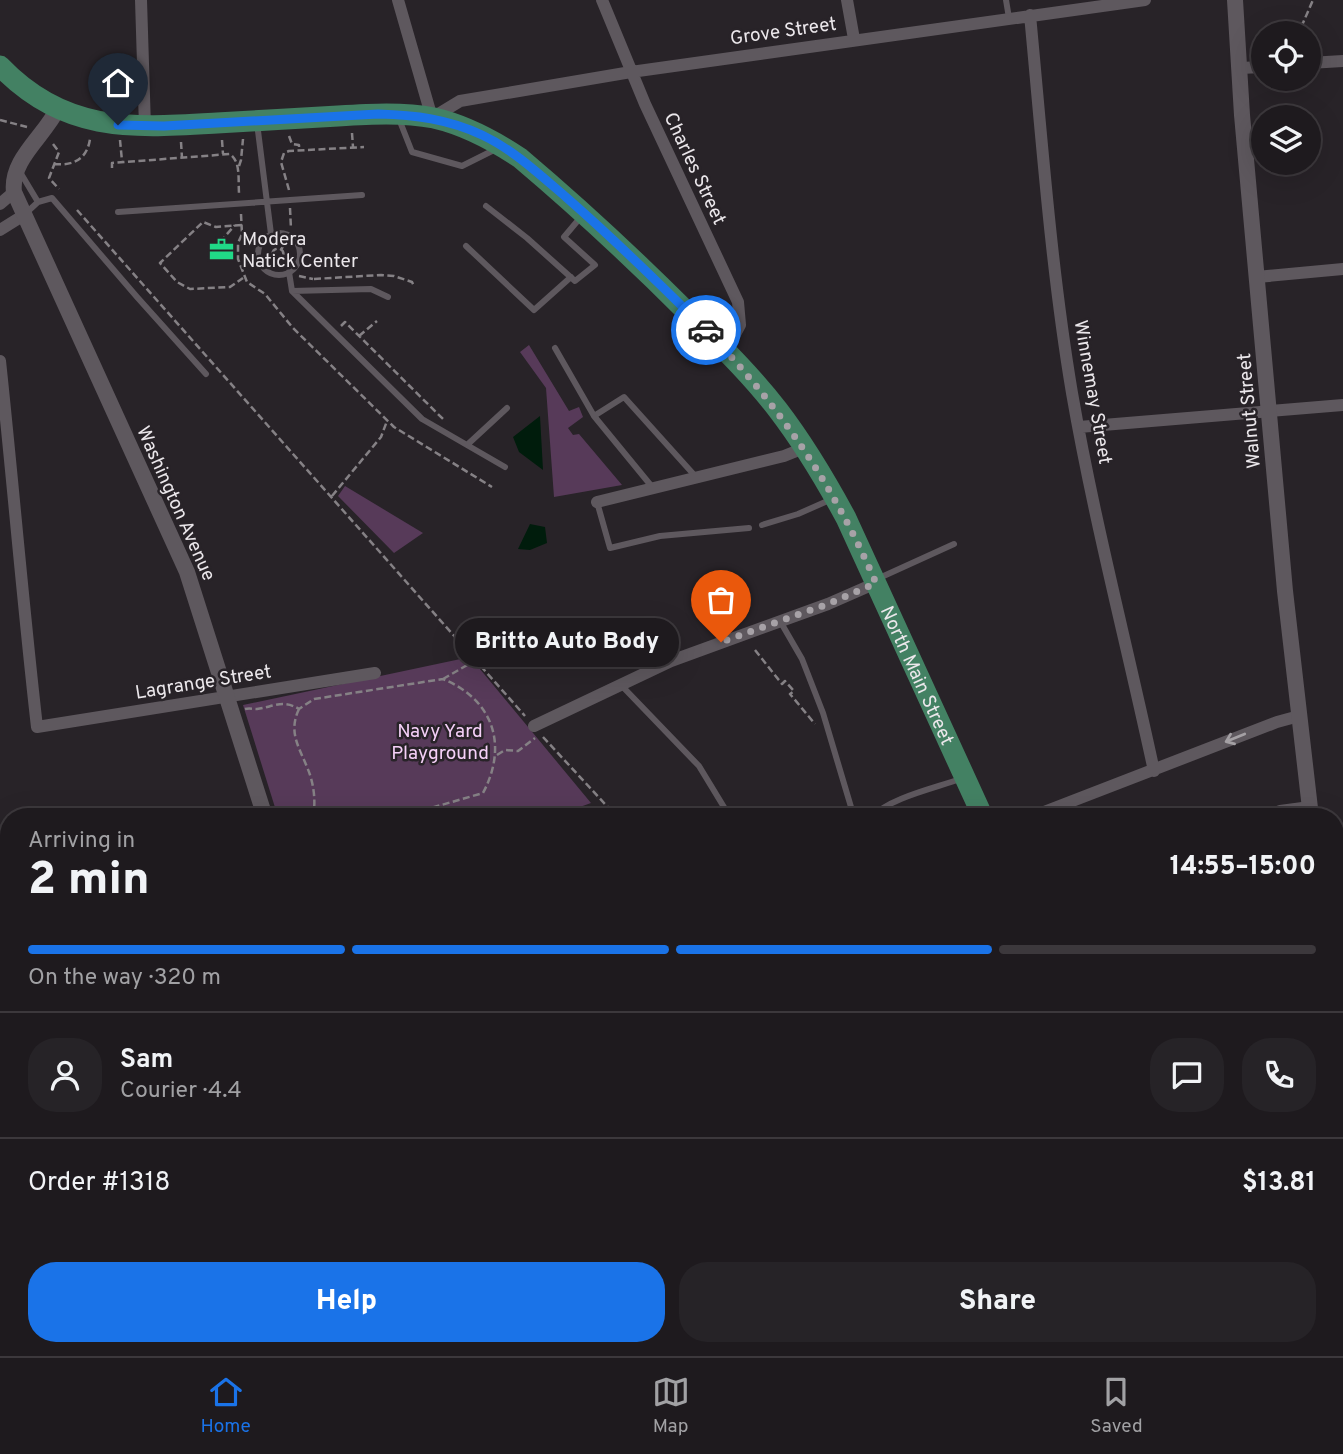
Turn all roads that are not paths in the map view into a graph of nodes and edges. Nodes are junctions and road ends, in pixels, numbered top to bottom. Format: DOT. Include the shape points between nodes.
graph roads {
  1 [pos="141,0"];
  2 [pos="398,0"];
  3 [pos="602,0"];
  4 [pos="847,0"];
  5 [pos="1006,0"];
  6 [pos="1145,0"];
  7 [pos="1235,0"];
  8 [pos="1122,1"];
  9 [pos="1090,4"];
  10 [pos="1030,15"];
  11 [pos="1009,18"];
  12 [pos="854,39"];
  13 [pos="1343,61"];
  14 [pos="1321,62"];
  15 [pos="0,66"];
  16 [pos="1251,67"];
  17 [pos="1239,68"];
  18 [pos="631,72"];
  19 [pos="58,108"];
  20 [pos="397,114"];
  21 [pos="432,118"];
  22 [pos="145,127"];
  23 [pos="249,128"];
  24 [pos="502,146"];
  25 [pos="17,167"];
  26 [pos="14,192"];
  27 [pos="362,195"];
  28 [pos="265,200"];
  29 [pos="38,202"];
  30 [pos="0,204"];
  31 [pos="486,206"];
  32 [pos="118,212"];
  33 [pos="584,214"];
  34 [pos="24,215"];
  35 [pos="0,230"];
  36 [pos="271,234"];
  37 [pos="466,246"];
  38 [pos="1343,269"];
  39 [pos="289,272"];
  40 [pos="572,277"];
  41 [pos="1257,277"];
  42 [pos="292,291"];
  43 [pos="388,297"];
  44 [pos="555,348"];
  45 [pos="726,351"];
  46 [pos="0,361"];
  47 [pos="206,374"];
  48 [pos="1343,405"];
  49 [pos="508,408"];
  50 [pos="1270,411"];
  51 [pos="594,416"];
  52 [pos="1079,427"];
  53 [pos="467,445"];
  54 [pos="804,447"];
  55 [pos="505,467"];
  56 [pos="696,477"];
  57 [pos="653,488"];
  58 [pos="835,498"];
  59 [pos="597,502"];
  60 [pos="762,525"];
  61 [pos="749,528"];
  62 [pos="954,544"];
  63 [pos="876,582"];
  64 [pos="780,621"];
  65 [pos="375,673"];
  66 [pos="620,684"];
  67 [pos="227,696"];
  68 [pos="1299,716"];
  69 [pos="538,730"];
  70 [pos="1154,771"];
  71 [pos="965,777"];
  72 [pos="262,808"];
  73 [pos="725,808"];
  74 [pos="851,808"];
  75 [pos="884,808"];
  76 [pos="979,808"];
  77 [pos="1055,808"];
  78 [pos="1310,808"];
  1 -- 22 [label="street"];
  2 -- 21 [label="street"];
  3 -- 18 [label="street, Charles Street"];
  4 -- 12 [label="street"];
  5 -- 11 [label="lane"];
  6 -- 8 [label="street, Grove Street"];
  7 -- 17 [label="street, Walnut Street"];
  8 -- 9 [label="street, Grove Street"];
  9 -- 10 [label="street, Grove Street"];
  10 -- 11 [label="street, Grove Street"];
  10 -- 52 [label="street, Winnemay Street" via="1058,285"];
  11 -- 12 [label="street, Grove Street"];
  12 -- 18 [label="street, Grove Street"];
  13 -- 14 [label="street"];
  15 -- 19 [label="main road, North Main Street"];
  16 -- 17 [label="street"];
  17 -- 41 [label="street, Walnut Street"];
  18 -- 21 [label="street, Grove Street" via="460,102"];
  18 -- 45 [label="street, Charles Street" via="738,302 740,326"];
  19 -- 22 [label="main road, North Main Street" via="101,123"];
  19 -- 25 [label="street"];
  20 -- 21 [label="main road, North Main Street"];
  20 -- 23 [label="main road, North Main Street"];
  20 -- 24 [label="lane" via="412,152 462,166"];
  21 -- 24 [label="main road, North Main Street"];
  22 -- 23 [label="main road, North Main Street"];
  23 -- 28 [label="lane"];
  24 -- 33 [label="main road, North Main Street"];
  25 -- 26 [label="street"];
  25 -- 29 [label="lane"];
  26 -- 30 [label="street"];
  26 -- 34 [label="street, Washington Avenue"];
  27 -- 28 [label="lane"];
  28 -- 32 [label="lane"];
  28 -- 36 [label="lane"];
  29 -- 34 [label="lane"];
  29 -- 47 [label="lane" via="52,198"];
  31 -- 40 [label="lane"];
  33 -- 40 [label="lane" via="564,237 595,265 575,281"];
  33 -- 45 [label="main road, North Main Street"];
  34 -- 35 [label="street"];
  34 -- 67 [label="street, Washington Avenue" via="170,531"];
  36 -- 39 [label="lane" via="285,233 297,242 300,256"];
  36 -- 39 [label="lane" via="260,243 260,263 269,273"];
  37 -- 40 [label="lane" via="534,310"];
  38 -- 41 [label="street"];
  39 -- 42 [label="lane"];
  41 -- 50 [label="street, Walnut Street"];
  42 -- 43 [label="lane" via="371,289"];
  42 -- 53 [label="lane" via="422,419"];
  44 -- 51 [label="lane"];
  45 -- 54 [label="main road, North Main Street"];
  46 -- 67 [label="street, Lagrange Street" via="37,727"];
  48 -- 50 [label="street"];
  49 -- 53 [label="lane"];
  50 -- 52 [label="street"];
  50 -- 68 [label="street, Walnut Street"];
  51 -- 56 [label="lane" via="624,397"];
  51 -- 57 [label="lane"];
  52 -- 70 [label="street, Winnemay Street"];
  53 -- 55 [label="lane"];
  54 -- 56 [label="street"];
  54 -- 58 [label="main road, North Main Street"];
  56 -- 57 [label="street"];
  57 -- 59 [label="street"];
  58 -- 60 [label="lane"];
  58 -- 63 [label="main road, North Main Street"];
  59 -- 61 [label="lane" via="610,548 660,536"];
  62 -- 63 [label="lane"];
  63 -- 64 [label="street"];
  63 -- 71 [label="main road, North Main Street"];
  64 -- 66 [label="street"];
  64 -- 74 [label="lane" via="802,659 823,713"];
  65 -- 67 [label="street, Lagrange Street"];
  66 -- 69 [label="street"];
  66 -- 73 [label="lane" via="699,766"];
  67 -- 72 [label="street, Washington Avenue"];
  68 -- 70 [label="street, one-way"];
  68 -- 78 [label="street, Walnut Street"];
  70 -- 77 [label="street"];
  71 -- 75 [label="lane"];
  71 -- 76 [label="main road, North Main Street"];
}
